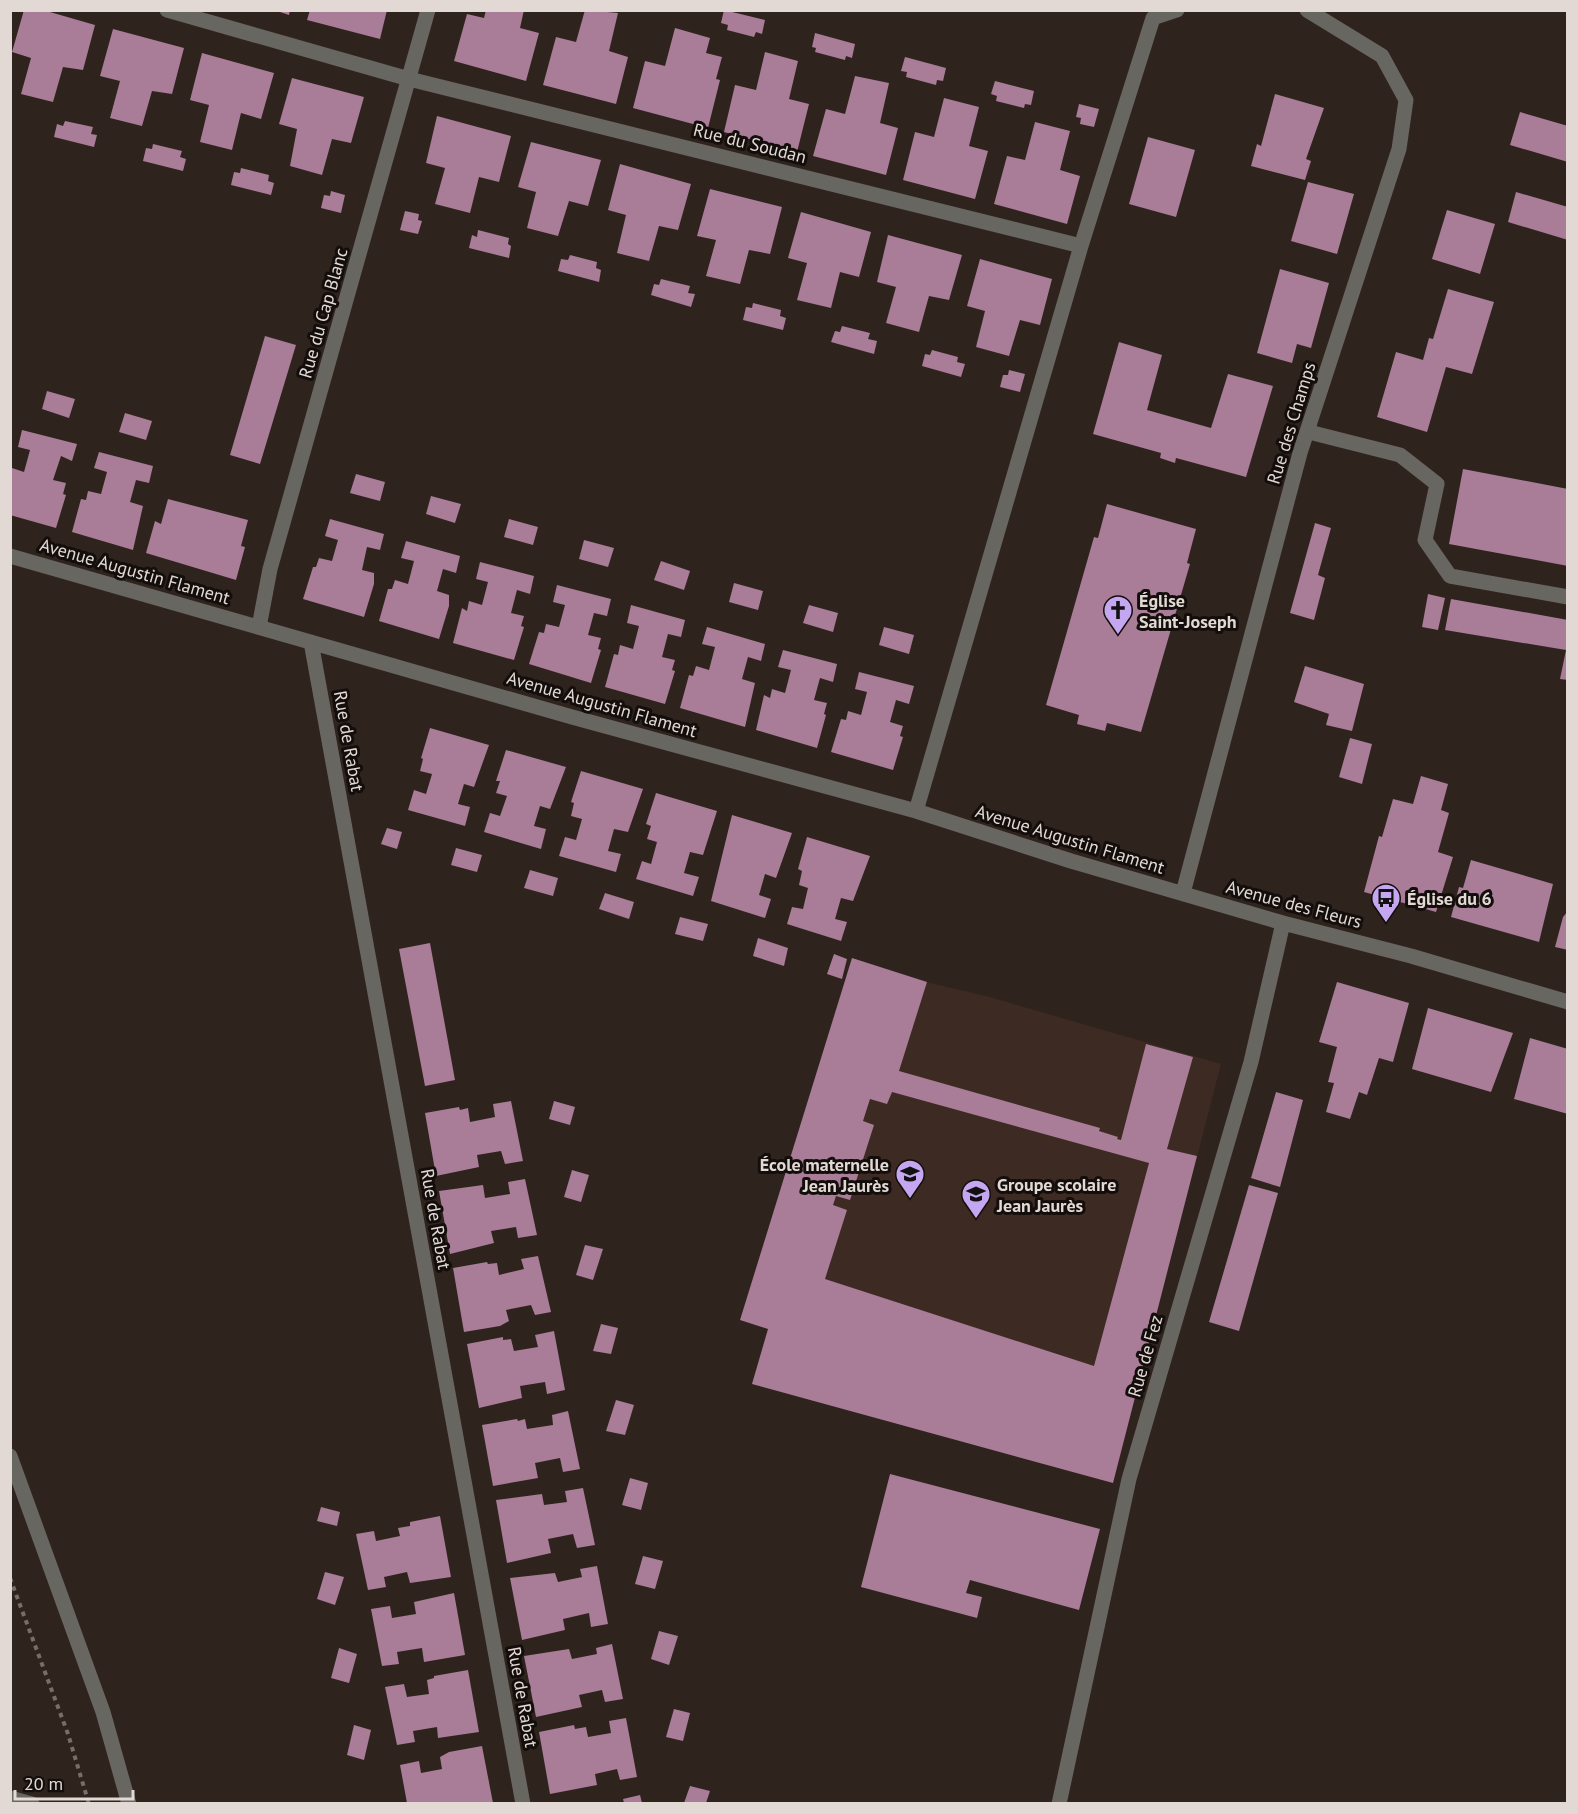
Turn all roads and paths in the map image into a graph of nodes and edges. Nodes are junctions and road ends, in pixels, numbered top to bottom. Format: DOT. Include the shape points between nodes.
graph roads {
  1 [pos="167,10"];
  2 [pos="428,10"];
  3 [pos="1177,10"];
  4 [pos="1307,10"];
  5 [pos="409,79"];
  6 [pos="1081,246"];
  7 [pos="1309,432"];
  8 [pos="10,556"];
  9 [pos="1568,597"];
  10 [pos="259,627"];
  11 [pos="311,642"];
  12 [pos="916,811"];
  13 [pos="1183,893"];
  14 [pos="1283,923"];
  15 [pos="1568,1002"];
  16 [pos="10,1456"];
  17 [pos="10,1578"];
  18 [pos="10,1798"];
  19 [pos="32,1803"];
  20 [pos="89,1803"];
  21 [pos="129,1803"];
  22 [pos="523,1803"];
  23 [pos="1059,1803"];
  1 -- 5 [label="street, Rue du Soudan"];
  2 -- 5 [label="street, Rue du Cap Blanc"];
  3 -- 6 [label="street" via="1153,18"];
  4 -- 7 [label="street, Rue des Champs" via="1382,56 1406,100 1399,150"];
  5 -- 6 [label="street, Rue du Soudan"];
  5 -- 10 [label="street, Rue du Cap Blanc" via="270,568"];
  6 -- 12 [label="street"];
  7 -- 9 [label="street" via="1400,455 1437,484 1425,540 1450,576"];
  7 -- 13 [label="street, Rue des Champs" via="1297,464"];
  8 -- 10 [label="street, Avenue Augustin Flament"];
  10 -- 11 [label="street, Avenue Augustin Flament"];
  11 -- 12 [label="street, Avenue Augustin Flament"];
  11 -- 22 [label="street, Rue de Rabat"];
  12 -- 13 [label="street, Avenue Augustin Flament"];
  13 -- 14 [label="street, Avenue des Fleurs"];
  14 -- 15 [label="street, Avenue des Fleurs"];
  14 -- 23 [label="street, Rue de Fez" via="1251,1062 1129,1479"];
  16 -- 21 [label="street" via="103,1712"];
  17 -- 20 [label="path" via="68,1734"];
  18 -- 19 [label="street"];
}
